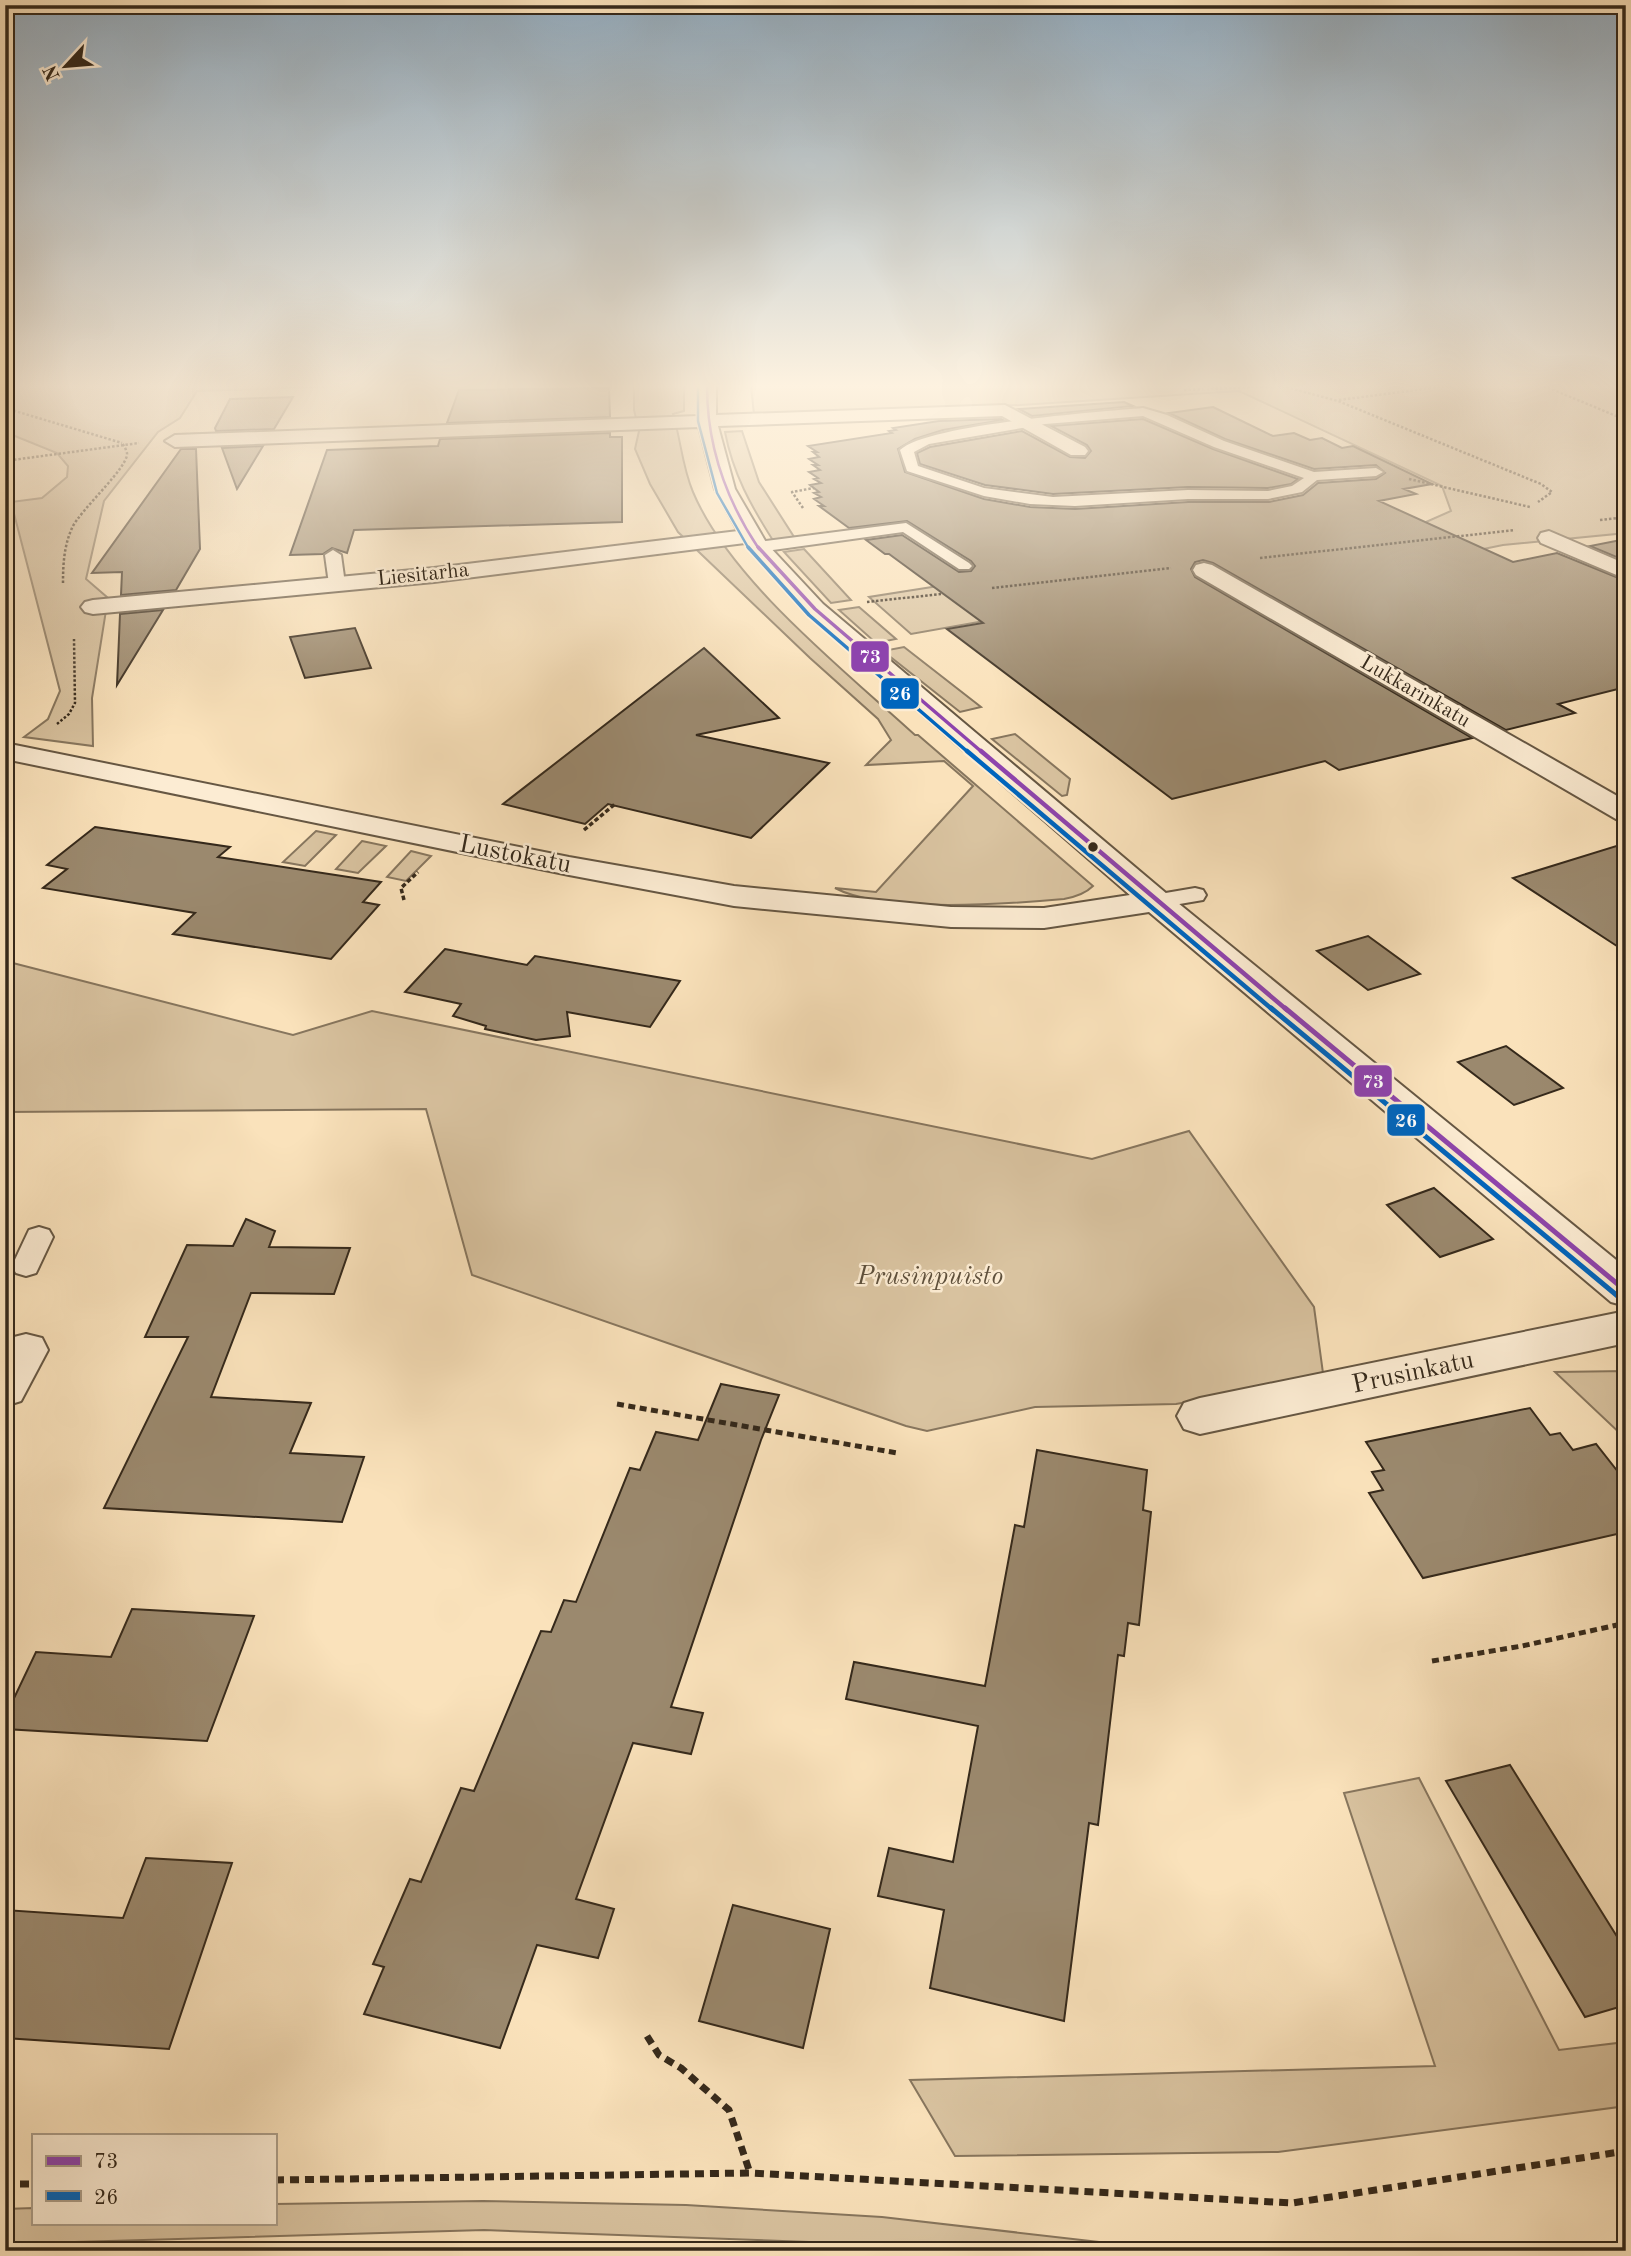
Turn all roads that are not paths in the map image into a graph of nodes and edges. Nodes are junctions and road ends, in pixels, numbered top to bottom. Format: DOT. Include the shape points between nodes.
graph roads {
  1 [pos="726,491"];
  2 [pos="976,491"];
  3 [pos="1287,491"];
  4 [pos="1549,538"];
  5 [pos="755,541"];
  6 [pos="332,555"];
  7 [pos="964,566"];
  8 [pos="1204,570"];
  9 [pos="1626,572"];
  10 [pos="337,584"];
  11 [pos="93,607"];
  12 [pos="5,751"];
  13 [pos="1626,813"];
  14 [pos="1195,895"];
  15 [pos="1156,901"];
  16 [pos="39,1237"];
  17 [pos="26,1266"];
  18 [pos="1626,1291"];
  19 [pos="1626,1327"];
  20 [pos="26,1350"];
  21 [pos="5,1389"];
  22 [pos="1200,1416"];
  1 -- 5 [label="street"];
  2 -- 3 [label="lane" via="1077,503"];
  4 -- 9 [label="street"];
  5 -- 7 [label="lane" via="906,527"];
  5 -- 10 [label="street, Liesitarha"];
  5 -- 15 [label="street" via="816,609 862,651"];
  6 -- 10 [label="lane"];
  8 -- 13 [label="street, Lukkarinkatu"];
  10 -- 11 [label="street, Liesitarha" via="130,608"];
  12 -- 15 [label="street, Lustokatu" via="734,896 951,917 1044,918"];
  14 -- 15 [label="lane"];
  15 -- 18 [label="street"];
  16 -- 17 [label="lane"];
  19 -- 22 [label="street, Prusinkatu"];
  20 -- 21 [label="street"];
}
